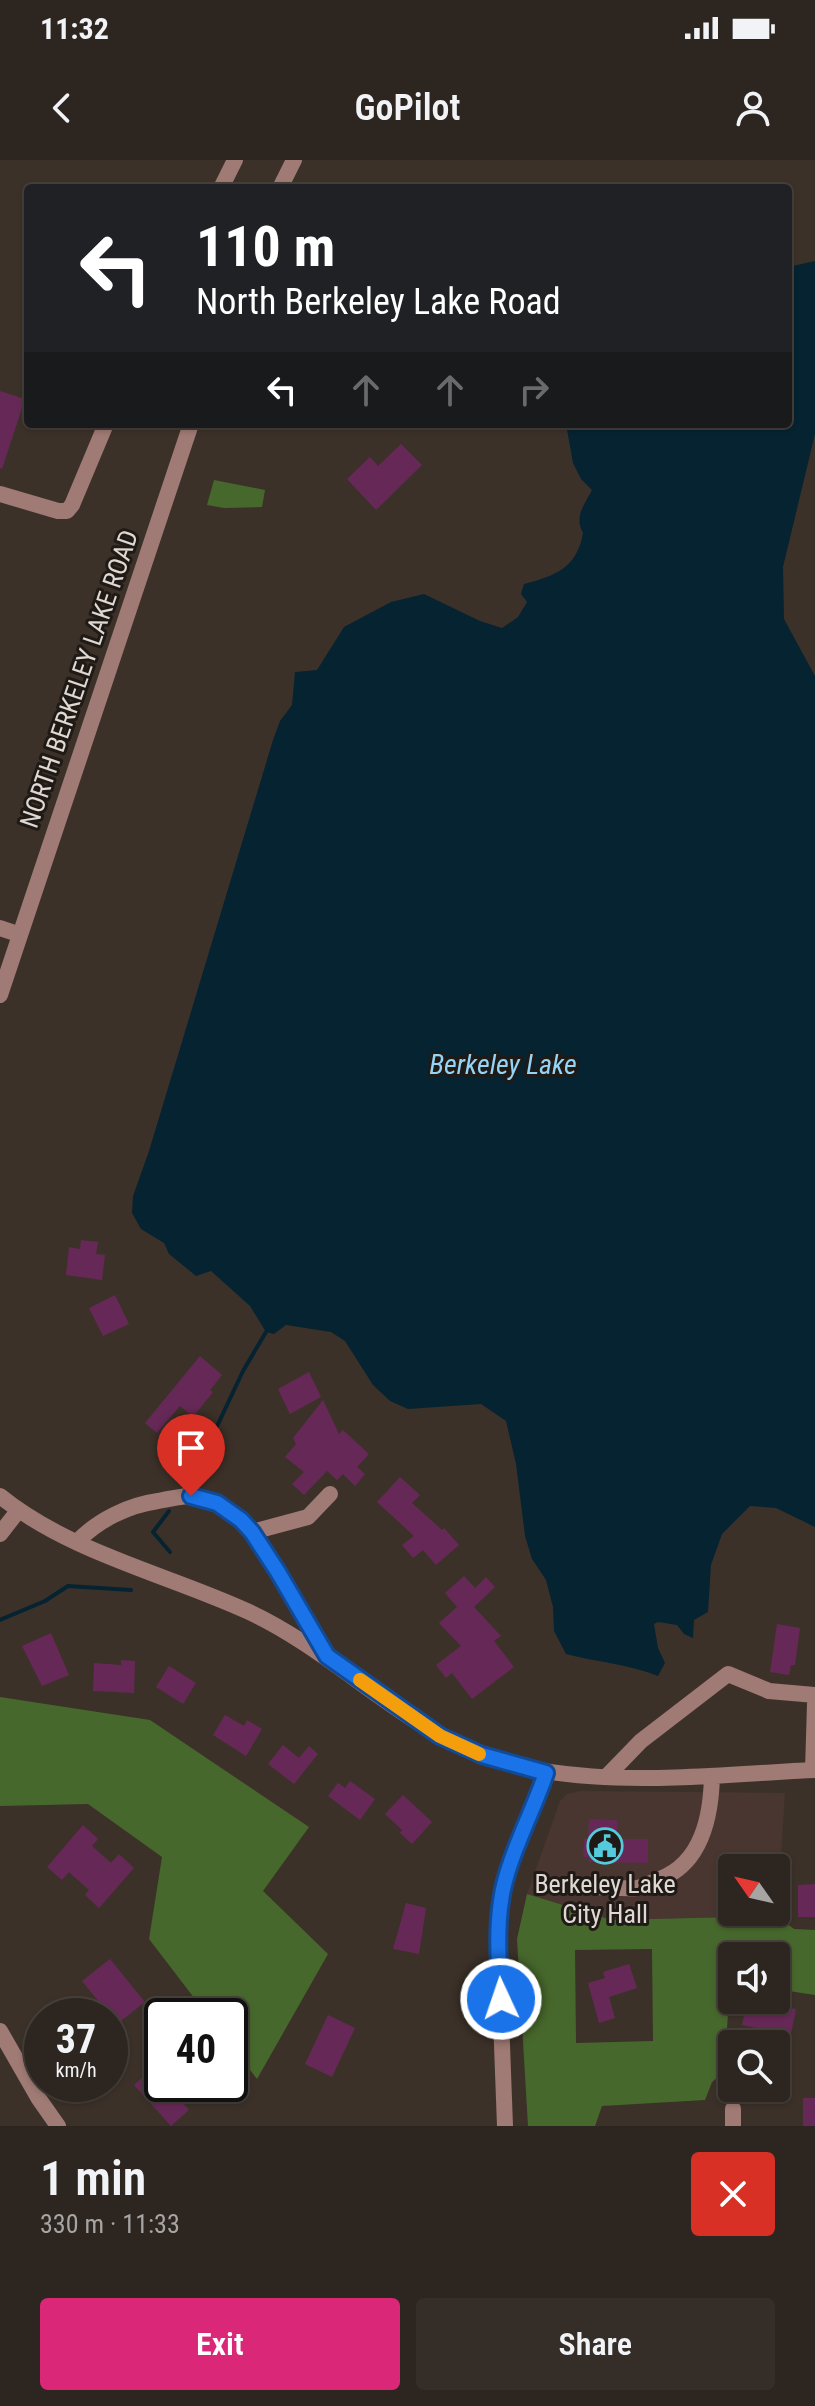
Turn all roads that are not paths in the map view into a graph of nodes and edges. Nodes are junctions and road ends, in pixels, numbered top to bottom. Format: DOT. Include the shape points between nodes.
graph roads {
  1 [pos="235,160"];
  2 [pos="294,160"];
  3 [pos="223,184"];
  4 [pos="282,184"];
  5 [pos="104,428"];
  6 [pos="190,428"];
  7 [pos="0,494"];
  8 [pos="0,928"];
  9 [pos="18,934"];
  10 [pos="6,955"];
  11 [pos="0,995"];
  12 [pos="330,1494"];
  13 [pos="0,1496"];
  14 [pos="18,1511"];
  15 [pos="252,1532"];
  16 [pos="0,1534"];
  17 [pos="78,1541"];
  18 [pos="327,1656"];
  19 [pos="815,1695"];
  20 [pos="815,1704"];
  21 [pos="814,1770"];
  22 [pos="546,1773"];
  23 [pos="607,1776"];
  24 [pos="712,1776"];
  25 [pos="593,1887"];
  26 [pos="0,2031"];
  27 [pos="58,2126"];
  28 [pos="505,2126"];
  1 -- 3 [label="street"];
  2 -- 4 [label="street"];
  5 -- 7 [label="street" via="67,511"];
  6 -- 9 [label="street, NORTH BERKELEY LAKE ROAD"];
  8 -- 9 [label="street"];
  9 -- 10 [label="street, NORTH BERKELEY LAKE ROAD"];
  10 -- 11 [label="street, NORTH BERKELEY LAKE ROAD"];
  12 -- 15 [label="street" via="308,1517"];
  13 -- 14 [label="street"];
  14 -- 16 [label="street"];
  14 -- 17 [label="street"];
  15 -- 17 [label="street" via="217,1503 191,1496 137,1504"];
  15 -- 18 [label="street"];
  17 -- 18 [label="street" via="251,1613"];
  18 -- 22 [label="street" via="440,1736 482,1755"];
  19 -- 23 [label="street" via="769,1691 728,1674 641,1741"];
  20 -- 21 [label="street"];
  21 -- 24 [label="street"];
  22 -- 23 [label="street"];
  22 -- 28 [label="street" via="501,1898"];
  23 -- 24 [label="street"];
  24 -- 25 [label="street" via="705,1830 688,1862 639,1888"];
  26 -- 27 [label="street"];
}
